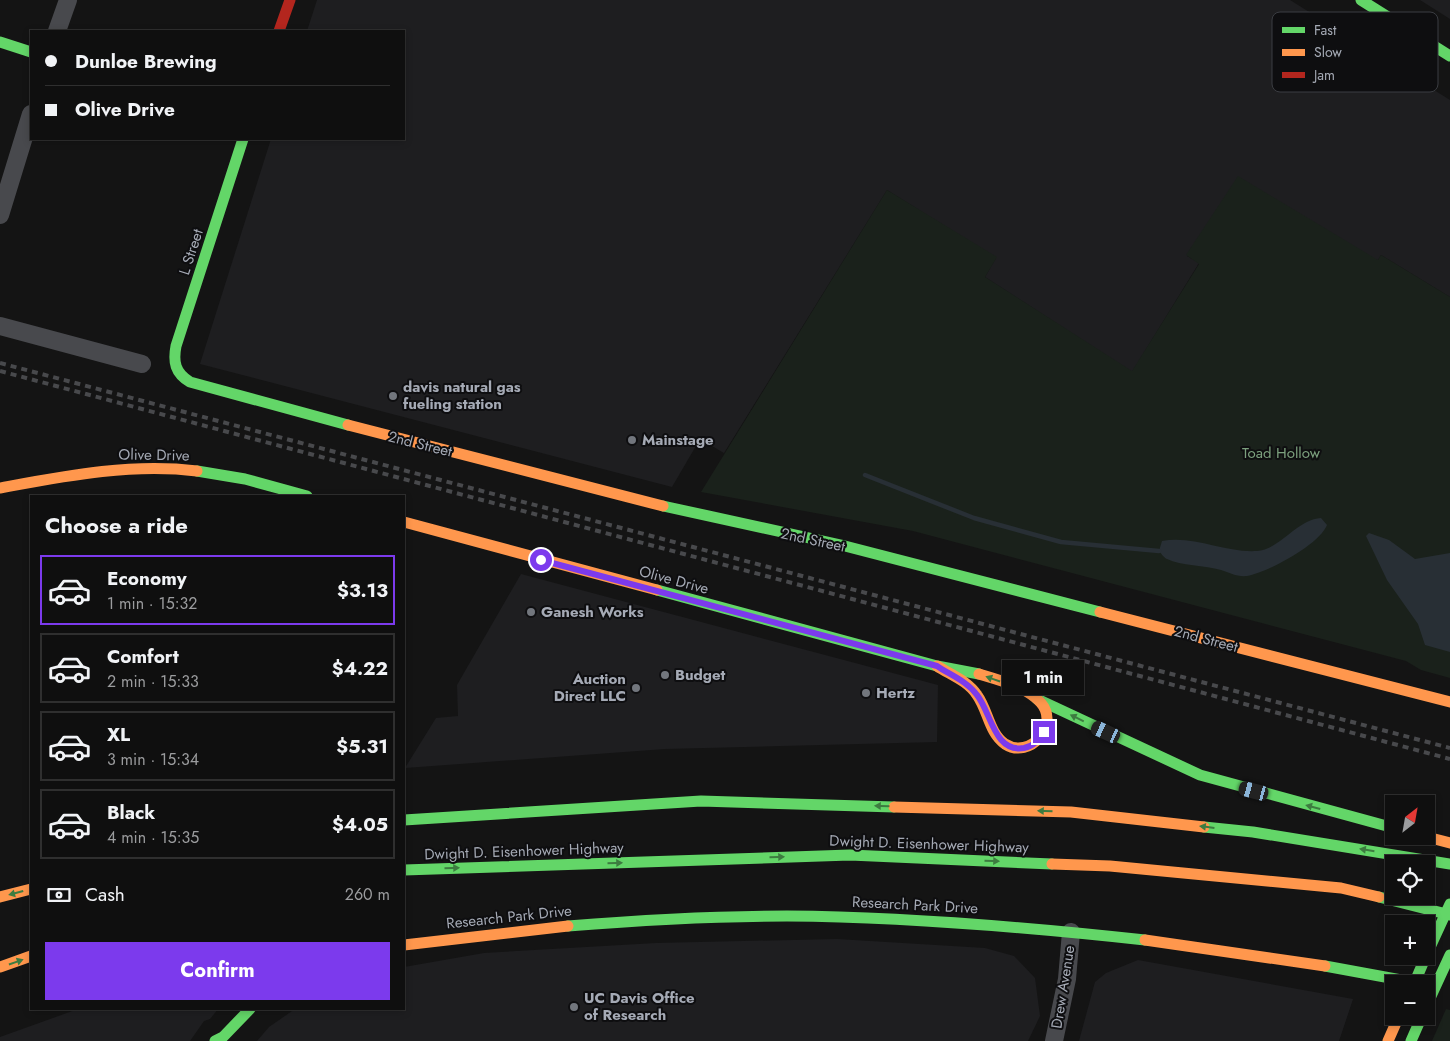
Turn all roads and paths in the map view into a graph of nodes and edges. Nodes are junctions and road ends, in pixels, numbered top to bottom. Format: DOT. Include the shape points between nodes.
graph roads {
  1 [pos="68,0"];
  2 [pos="290,0"];
  3 [pos="1361,0"];
  4 [pos="1380,12"];
  5 [pos="57,30"];
  6 [pos="279,30"];
  7 [pos="0,42"];
  8 [pos="1438,48"];
  9 [pos="30,52"];
  10 [pos="1450,56"];
  11 [pos="30,117"];
  12 [pos="243,140"];
  13 [pos="0,215"];
  14 [pos="0,326"];
  15 [pos="142,364"];
  16 [pos="178,375"];
  17 [pos="0,488"];
  18 [pos="303,495"];
  19 [pos="405,522"];
  20 [pos="937,666"];
  21 [pos="1037,699"];
  22 [pos="1450,702"];
  23 [pos="405,820"];
  24 [pos="1385,826"];
  25 [pos="1435,839"];
  26 [pos="1450,843"];
  27 [pos="1450,864"];
  28 [pos="405,870"];
  29 [pos="30,889"];
  30 [pos="0,897"];
  31 [pos="1450,904"];
  32 [pos="1450,915"];
  33 [pos="1071,932"];
  34 [pos="1435,936"];
  35 [pos="405,945"];
  36 [pos="1450,955"];
  37 [pos="30,956"];
  38 [pos="0,968"];
  39 [pos="1385,976"];
  40 [pos="1435,986"];
  41 [pos="1435,988"];
  42 [pos="1450,989"];
  43 [pos="249,1010"];
  44 [pos="1395,1025"];
  45 [pos="1418,1025"];
  46 [pos="1389,1038"];
  47 [pos="220,1040"];
  48 [pos="1411,1040"];
  49 [pos="1054,1041"];
  1 -- 5 [label="street"];
  2 -- 6 [label="main road"];
  3 -- 4 [label="main road"];
  7 -- 9 [label="main road"];
  8 -- 10 [label="main road"];
  11 -- 13 [label="street"];
  12 -- 16 [label="main road, L Street" via="176,346 174,365"];
  14 -- 15 [label="street"];
  16 -- 22 [label="main road, 2nd Street" via="190,382 351,426 705,517 841,545"];
  17 -- 18 [label="main road, Olive Drive" via="103,470 172,469 236,477"];
  19 -- 20 [label="main road, Olive Drive"];
  21 -- 20 [label="main road, Olive Drive, one-way" via="958,667"];
  20 -- 21 [label="main road, Olive Drive" via="977,694 998,737 1013,747 1037,743 1044,732 1046,711"];
  24 -- 21 [label="main road, one-way" via="1200,775"];
  27 -- 23 [label="main road, one-way" via="1253,832 1071,812 701,801"];
  25 -- 26 [label="main road"];
  28 -- 32 [label="main road, Dwight D. Eisenhower Highway, one-way" via="850,855 1100,865 1342,888"];
  29 -- 30 [label="main road, one-way"];
  31 -- 34 [label="main road, bridge"];
  33 -- 35 [label="main road, Research Park Drive" via="873,917 738,917 558,925"];
  33 -- 39 [label="main road, Research Park Drive" via="1236,951"];
  33 -- 49 [label="street, Drew Avenue" via="1067,979"];
  36 -- 41 [label="main road, bridge"];
  38 -- 37 [label="main road, one-way"];
  40 -- 42 [label="main road, Research Park Drive"];
  43 -- 47 [label="main road"];
  44 -- 46 [label="main road"];
  45 -- 48 [label="main road"];
}
